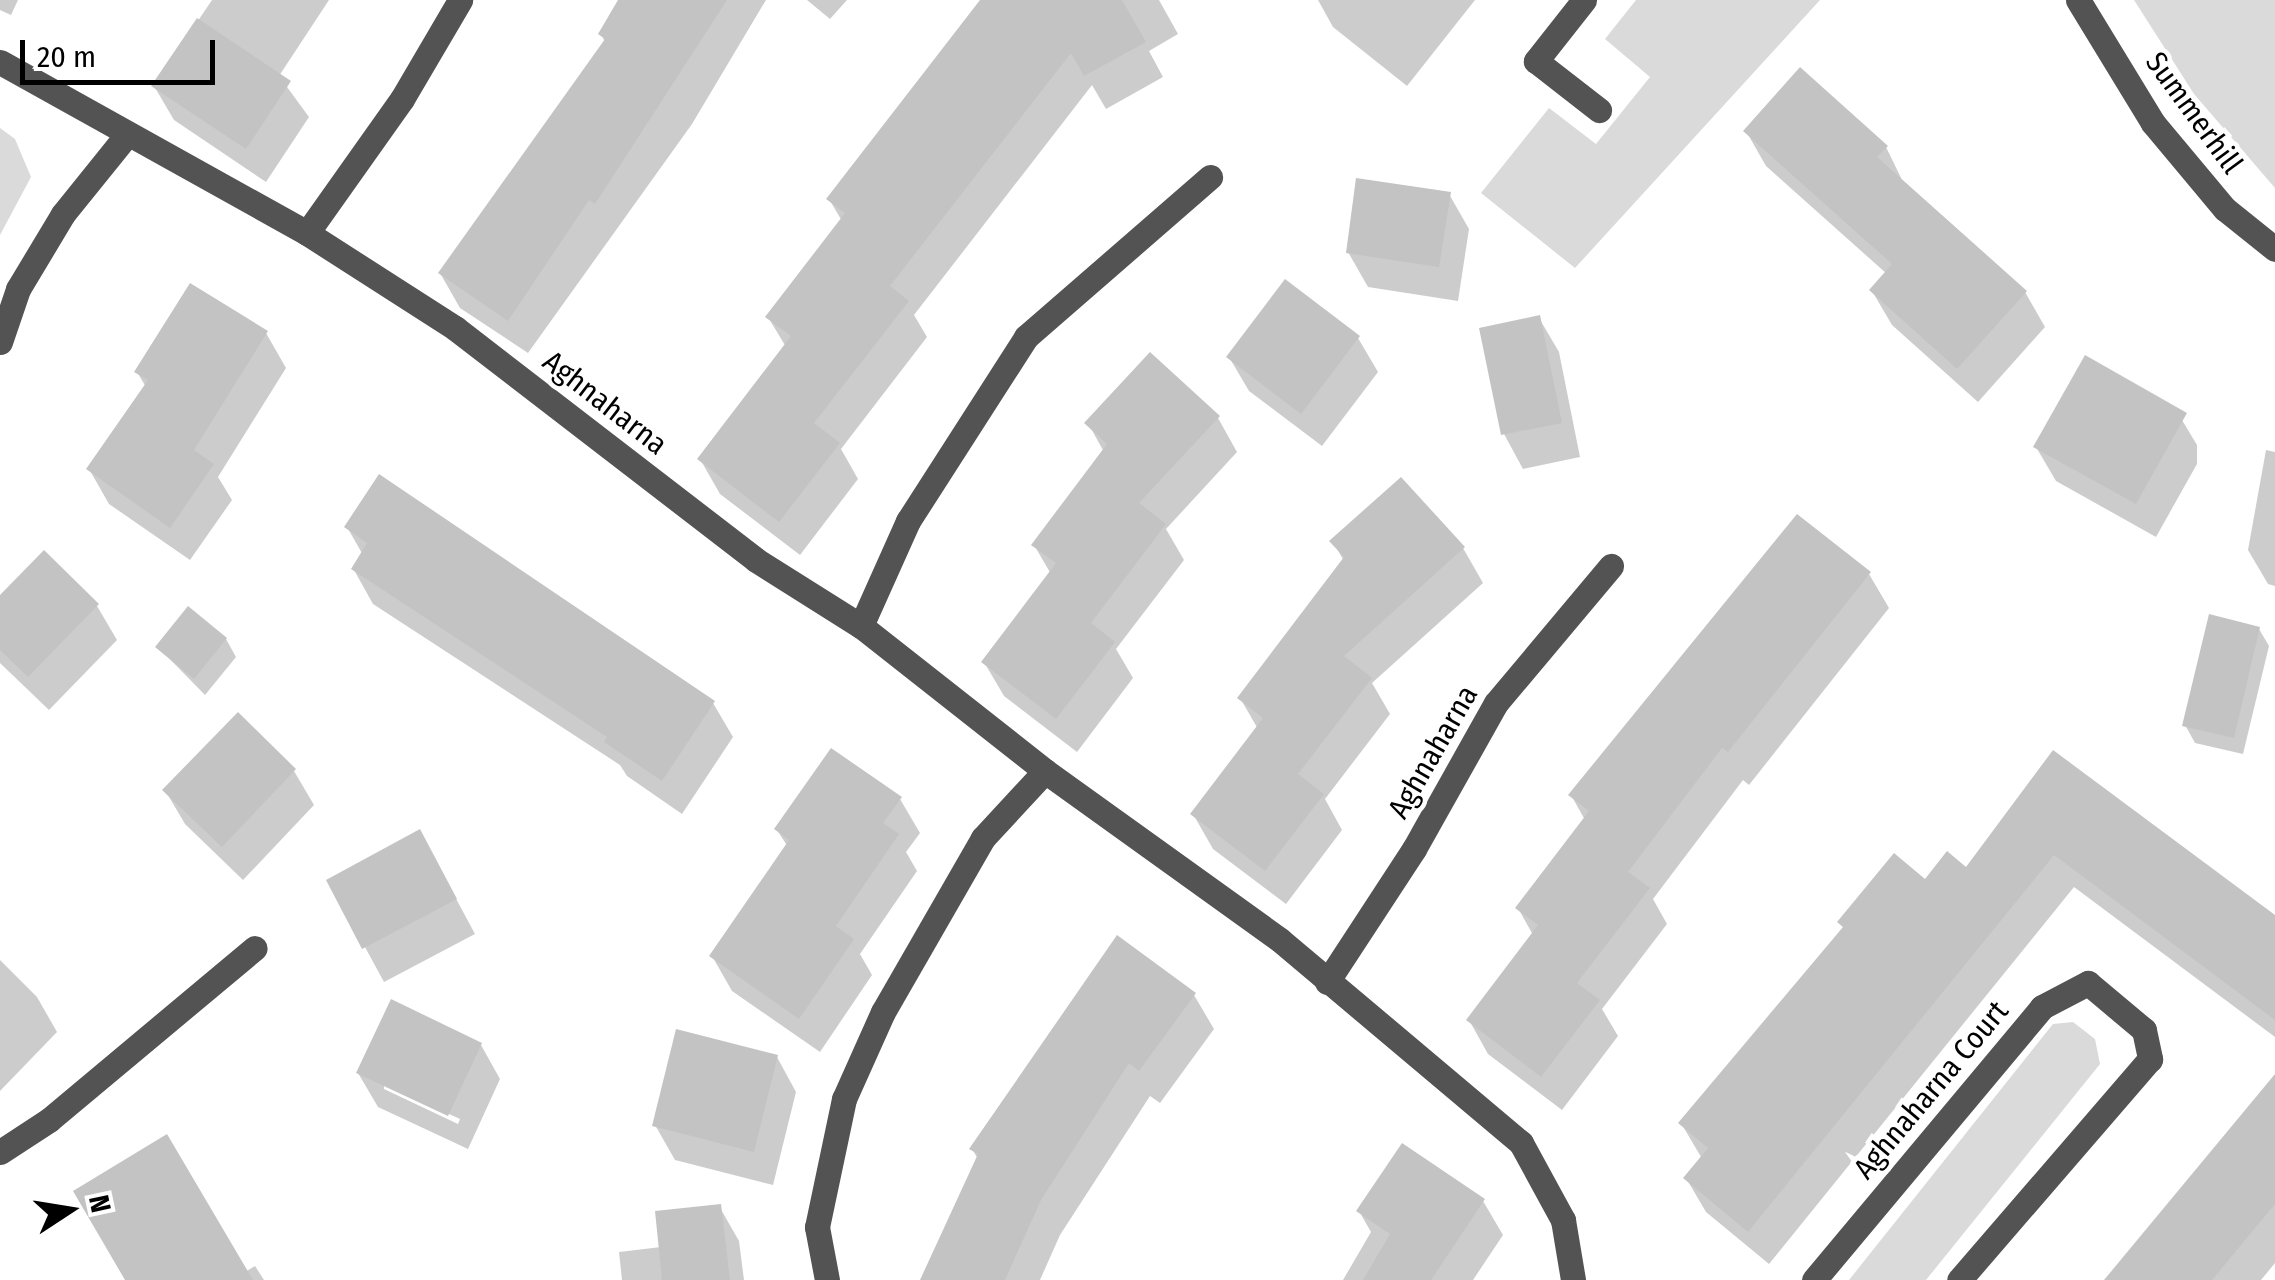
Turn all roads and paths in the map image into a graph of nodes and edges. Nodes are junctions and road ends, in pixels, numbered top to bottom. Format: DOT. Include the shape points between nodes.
graph roads {
  1 [pos="460,0"];
  2 [pos="1584,0"];
  3 [pos="2078,0"];
  4 [pos="0,62"];
  5 [pos="1598,110"];
  6 [pos="126,136"];
  7 [pos="1210,177"];
  8 [pos="307,234"];
  9 [pos="2275,249"];
  10 [pos="0,342"];
  11 [pos="1611,566"];
  12 [pos="861,626"];
  13 [pos="1045,770"];
  14 [pos="254,948"];
  15 [pos="1326,982"];
  16 [pos="0,1152"];
  17 [pos="827,1280"];
  18 [pos="1573,1280"];
  19 [pos="1814,1280"];
  20 [pos="1959,1280"];
  1 -- 8 [label="street" via="402,99"];
  2 -- 5 [label="street" via="1536,61"];
  3 -- 9 [label="street, Summerhill" via="2153,124 2225,208"];
  4 -- 6 [label="street, Aghnaharna"];
  6 -- 8 [label="street, Aghnaharna"];
  6 -- 10 [label="street" via="63,214 18,290"];
  7 -- 12 [label="street" via="1026,337 908,521"];
  8 -- 12 [label="street, Aghnaharna" via="455,328 756,560"];
  11 -- 15 [label="street, Aghnaharna" via="1496,703 1414,850"];
  12 -- 13 [label="street, Aghnaharna"];
  13 -- 15 [label="street, Aghnaharna" via="1280,940"];
  13 -- 17 [label="street" via="983,838 883,1012 844,1099 817,1227"];
  14 -- 16 [label="street" via="49,1120"];
  15 -- 18 [label="street, Aghnaharna" via="1397,1033 1521,1143 1562,1220"];
  19 -- 20 [label="street, Aghnaharna Court" via="2042,1007 2088,983 2144,1030 2150,1059"];
}
